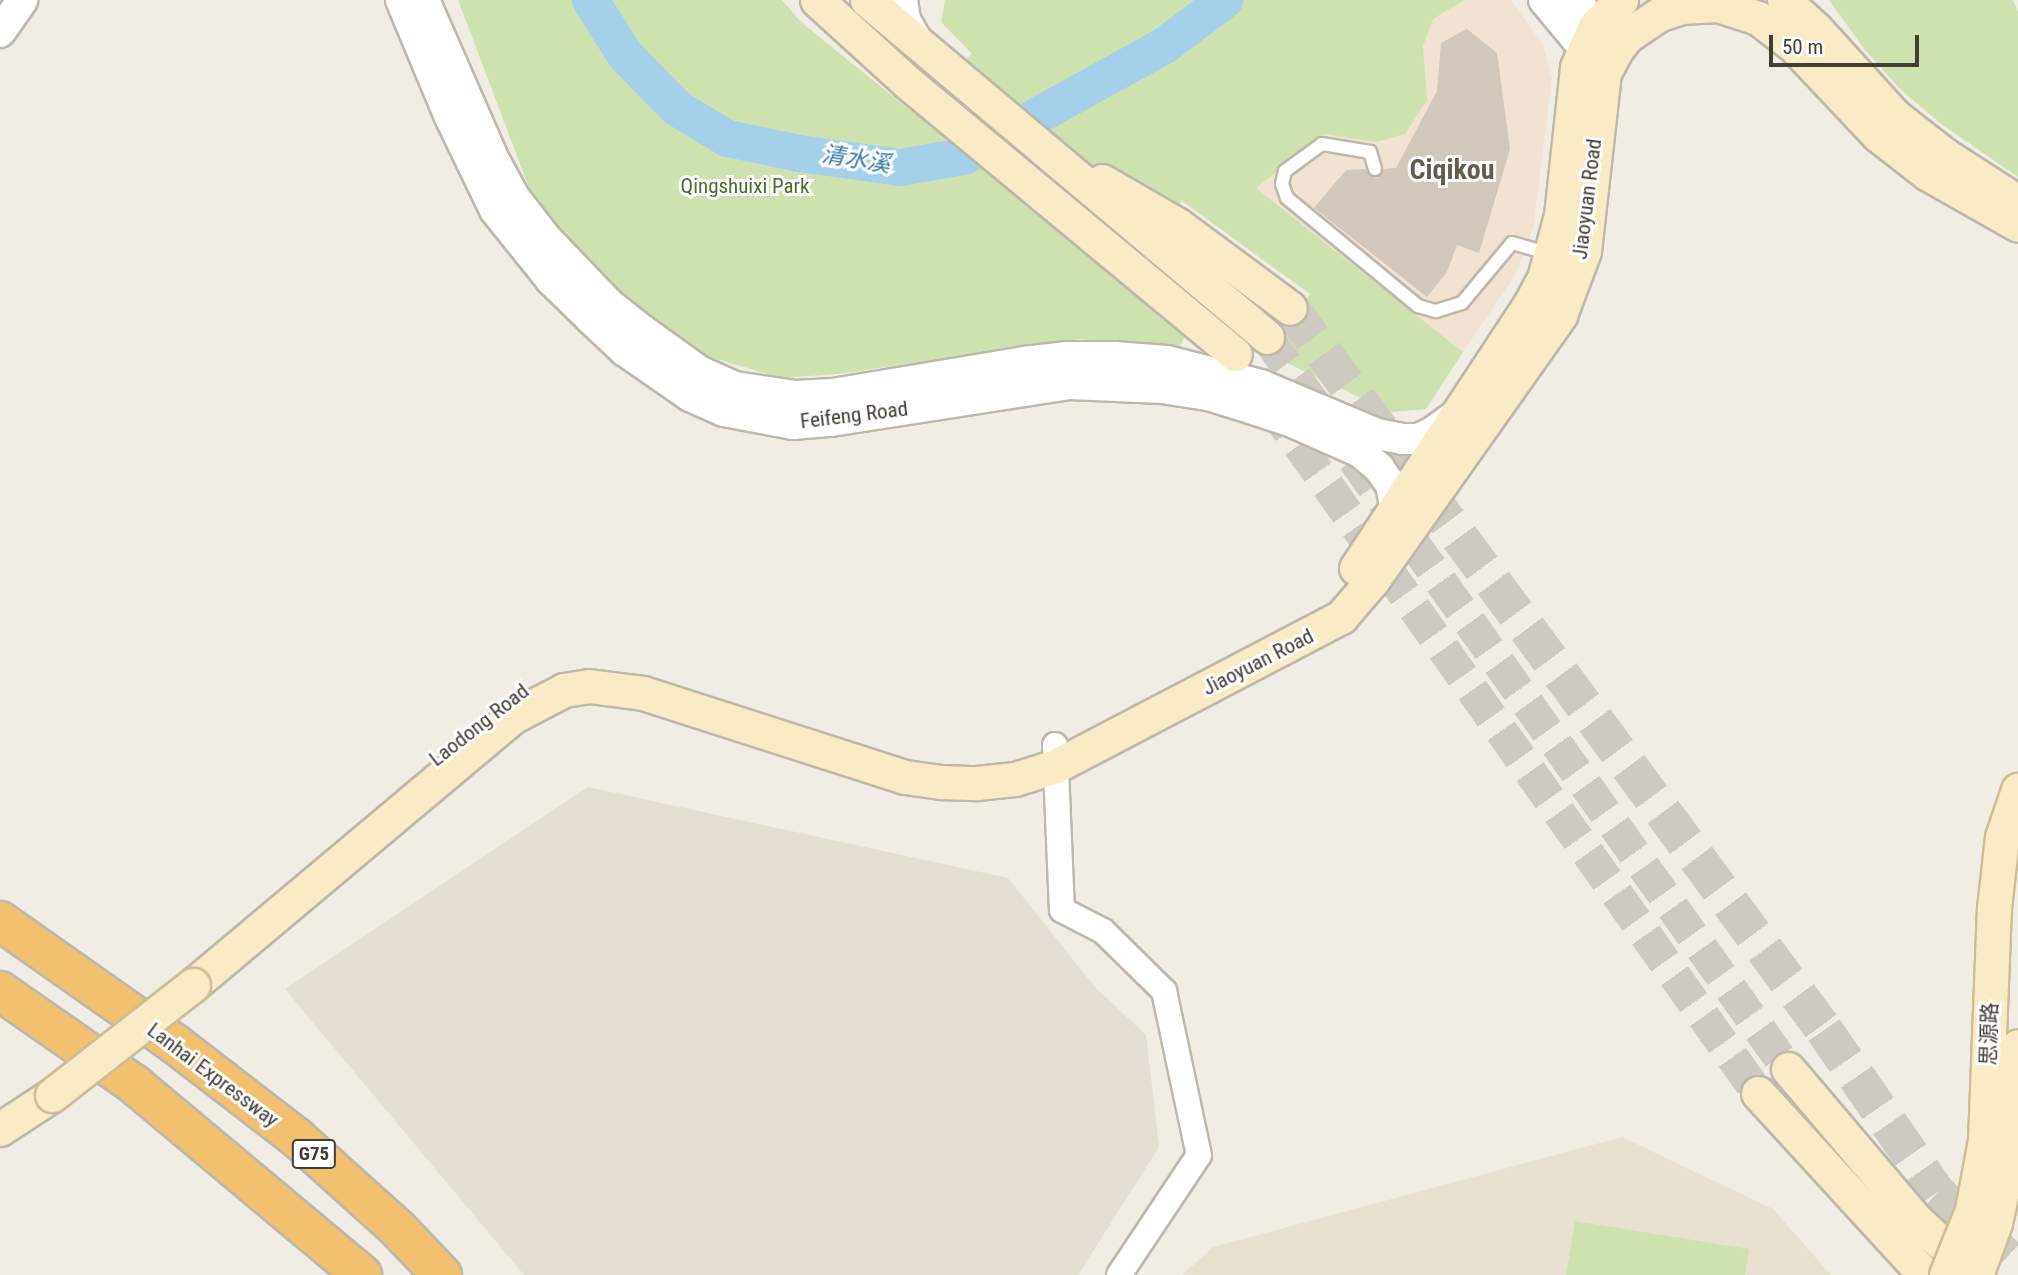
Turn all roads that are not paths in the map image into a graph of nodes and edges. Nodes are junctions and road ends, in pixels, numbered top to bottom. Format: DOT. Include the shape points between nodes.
graph roads {
  1 [pos="22,0"];
  2 [pos="401,0"];
  3 [pos="424,0"];
  4 [pos="817,0"];
  5 [pos="867,0"];
  6 [pos="902,0"];
  7 [pos="1544,0"];
  8 [pos="1784,0"];
  9 [pos="1603,25"];
  10 [pos="0,32"];
  11 [pos="927,52"];
  12 [pos="1375,169"];
  13 [pos="2018,202"];
  14 [pos="2018,225"];
  15 [pos="1166,235"];
  16 [pos="1566,260"];
  17 [pos="1290,308"];
  18 [pos="1267,337"];
  19 [pos="1235,354"];
  20 [pos="1454,417"];
  21 [pos="1395,506"];
  22 [pos="1055,756"];
  23 [pos="2018,790"];
  24 [pos="0,921"];
  25 [pos="0,991"];
  26 [pos="2018,1046"];
  27 [pos="1788,1069"];
  28 [pos="46,1088"];
  29 [pos="1758,1093"];
  30 [pos="0,1108"];
  31 [pos="0,1129"];
  32 [pos="230,1163"];
  33 [pos="328,1275"];
  34 [pos="362,1275"];
  35 [pos="442,1275"];
  36 [pos="1119,1275"];
  37 [pos="1925,1275"];
  38 [pos="1946,1275"];
  39 [pos="1976,1275"];
  1 -- 10 [label="street"];
  2 -- 21 [label="street, Feifeng Road" via="470,164 495,210 551,280 625,351 690,396 724,411 793,424 1070,384 1162,388 1262,412 1360,453 1391,485"];
  3 -- 20 [label="street, Feifeng Road" via="492,156 514,197 545,237 609,304 699,371 735,387 795,396 832,394 1024,362 1114,357 1167,361 1261,385 1377,434 1402,439 1418,439"];
  4 -- 19 [label="main road" via="907,82"];
  5 -- 11 [label="main road"];
  6 -- 11 [label="street" via="905,20"];
  7 -- 9 [label="street"];
  8 -- 13 [label="main road" via="1895,116"];
  9 -- 14 [label="main road" via="1643,24 1681,7 1718,5 1758,18 1794,46 1878,135 1927,174"];
  9 -- 16 [label="main road, Jiaoyuan Road" via="1573,87 1560,215"];
  11 -- 15 [label="main road" via="1031,139"];
  12 -- 16 [label="lane" via="1370,152 1329,143 1317,146 1282,177 1287,198 1364,254 1418,306 1436,311 1462,303 1512,243"];
  15 -- 17 [label="main road"];
  15 -- 18 [label="main road"];
  16 -- 20 [label="main road, Jiaoyuan Road"];
  16 -- 22 [label="main road, Jiaoyuan Road" via="1560,315 1372,581 1340,617"];
  20 -- 21 [label="main road, Jiaoyuan Road"];
  21 -- 22 [label="main road, Jiaoyuan Road" via="1331,599"];
  22 -- 28 [label="main road, Laodong Road, bridge" via="1015,779 942,782 905,777 643,693 589,686 564,690 512,717"];
  22 -- 36 [label="street" via="1062,910 1103,930 1164,991 1199,1155"];
  23 -- 38 [label="main road, 思源路, bridge" via="2002,837 1994,908 1985,1140 1972,1210"];
  24 -- 35 [label="highway, Lanhai Expressway / G75" via="175,1044 297,1138"];
  25 -- 32 [label="highway" via="135,1085"];
  26 -- 39 [label="main road, 思源路, bridge" via="2012,1145 1995,1223"];
  27 -- 39 [label="main road" via="1916,1220"];
  28 -- 30 [label="main road"];
  28 -- 31 [label="main road"];
  29 -- 37 [label="main road"];
  32 -- 33 [label="highway"];
  32 -- 34 [label="highway"];
}
